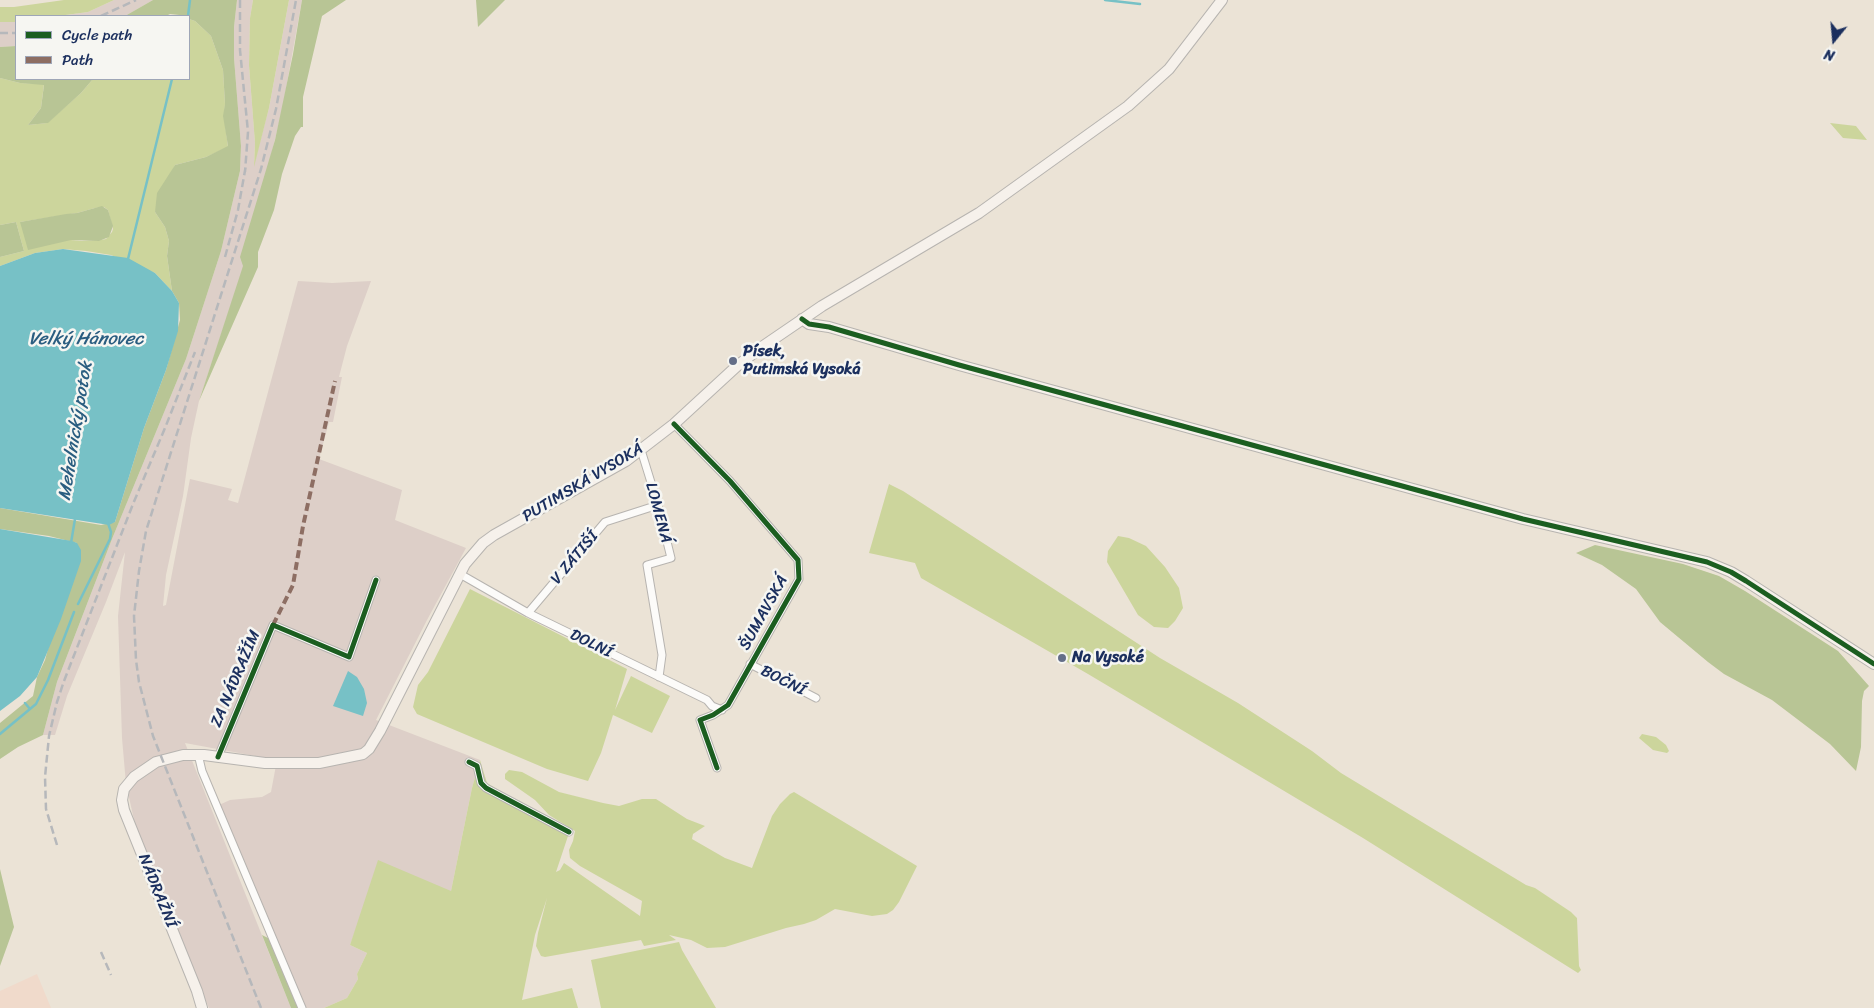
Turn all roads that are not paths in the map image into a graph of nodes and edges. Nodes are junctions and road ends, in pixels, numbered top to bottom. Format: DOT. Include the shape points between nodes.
graph roads {
  1 [pos="1222,0"];
  2 [pos="822,306"];
  3 [pos="802,319"];
  4 [pos="829,327"];
  5 [pos="674,424"];
  6 [pos="641,450"];
  7 [pos="658,505"];
  8 [pos="460,574"];
  9 [pos="376,580"];
  10 [pos="528,613"];
  11 [pos="750,664"];
  12 [pos="1874,664"];
  13 [pos="659,677"];
  14 [pos="816,698"];
  15 [pos="722,710"];
  16 [pos="198,754"];
  17 [pos="218,756"];
  18 [pos="469,762"];
  19 [pos="717,768"];
  20 [pos="569,832"];
  21 [pos="202,1008"];
  22 [pos="302,1008"];
  1 -- 2 [label="main road, PUTIMSKÁ VYSOKÁ" via="1169,69 1128,106 979,213"];
  2 -- 3 [label="main road, PUTIMSKÁ VYSOKÁ"];
  2 -- 4 [label="main road"];
  3 -- 4 [label="main road" via="810,324"];
  3 -- 5 [label="main road, PUTIMSKÁ VYSOKÁ" via="737,366"];
  4 -- 12 [label="main road" via="1504,514 1707,562 1746,580"];
  5 -- 6 [label="main road, PUTIMSKÁ VYSOKÁ"];
  5 -- 11 [label="street, ŠUMAVSKÁ" via="730,481 798,560 800,579"];
  6 -- 7 [label="street, LOMENÁ"];
  6 -- 8 [label="main road, PUTIMSKÁ VYSOKÁ" via="494,535 470,556"];
  7 -- 10 [label="street, V ZÁTIŠÍ" via="605,522"];
  7 -- 13 [label="street, LOMENÁ" via="671,558 647,565 662,655"];
  8 -- 10 [label="street, DOLNÍ"];
  8 -- 17 [label="main road" via="369,750 355,757 319,763 265,763"];
  9 -- 17 [label="street, ZA NÁDRAŽÍM" via="349,658 273,625"];
  10 -- 13 [label="street, DOLNÍ"];
  11 -- 14 [label="street, BOČNÍ"];
  11 -- 15 [label="street, ŠUMAVSKÁ"];
  13 -- 15 [label="street, DOLNÍ"];
  15 -- 19 [label="street" via="700,720"];
  16 -- 17 [label="main road"];
  16 -- 21 [label="main road, NÁDRAŽNÍ" via="178,756 142,769 124,789 122,800"];
  16 -- 22 [label="street"];
  18 -- 20 [label="street" via="477,766 481,783 486,788"];
}
